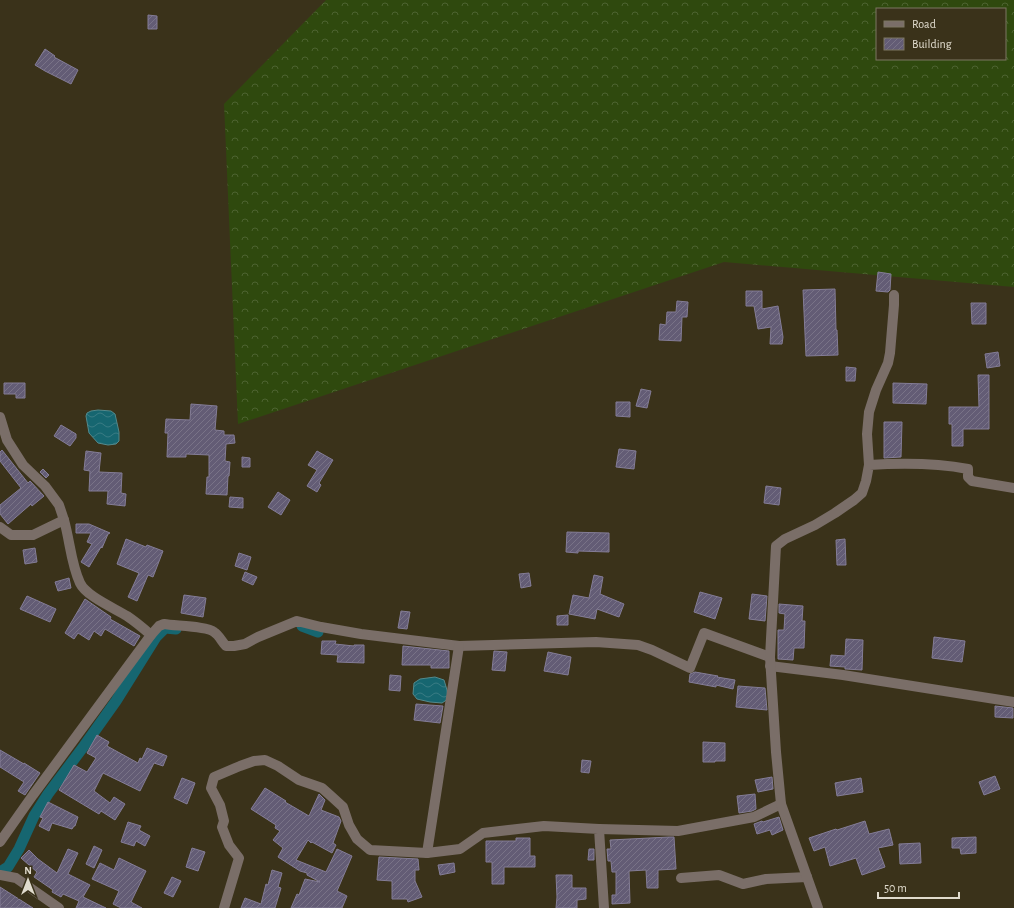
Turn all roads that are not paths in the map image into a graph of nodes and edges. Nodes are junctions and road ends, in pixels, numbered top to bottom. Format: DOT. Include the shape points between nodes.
graph roads {
  1 [pos="894,295"];
  2 [pos="0,417"];
  3 [pos="868,465"];
  4 [pos="1014,488"];
  5 [pos="64,520"];
  6 [pos="0,527"];
  7 [pos="151,635"];
  8 [pos="459,646"];
  9 [pos="770,662"];
  10 [pos="1014,702"];
  11 [pos="781,804"];
  12 [pos="600,829"];
  13 [pos="0,842"];
  14 [pos="427,853"];
  15 [pos="0,875"];
  16 [pos="806,877"];
  17 [pos="681,878"];
  18 [pos="59,908"];
  19 [pos="224,908"];
  20 [pos="604,908"];
  21 [pos="818,908"];
  1 -- 3 [label="street" via="888,363 868,412"];
  2 -- 5 [label="street" via="7,440 23,464 45,486 59,505"];
  3 -- 4 [label="street" via="950,466 968,469 968,477 972,481"];
  3 -- 9 [label="street" via="862,493 835,513 776,546"];
  5 -- 6 [label="street" via="33,535 11,536"];
  5 -- 7 [label="street" via="80,585 90,595 142,626"];
  7 -- 8 [label="street" via="164,624 204,628 213,631 226,646 234,646 245,644 297,621 361,634"];
  7 -- 13 [label="street"];
  8 -- 9 [label="street" via="553,642 638,645 690,668 704,633"];
  8 -- 14 [label="street"];
  9 -- 10 [label="street"];
  9 -- 11 [label="street"];
  11 -- 12 [label="street" via="754,817 678,831"];
  11 -- 16 [label="street"];
  12 -- 14 [label="street" via="544,826 483,832 460,849"];
  12 -- 20 [label="street"];
  14 -- 19 [label="street" via="370,850 356,839 343,807 322,788 299,780 265,760 254,761 214,777 211,788 220,805 224,821 222,827 229,845 239,858"];
  15 -- 18 [label="street" via="16,878"];
  16 -- 17 [label="street" via="766,879 744,884 719,876"];
  16 -- 21 [label="street"];
}
